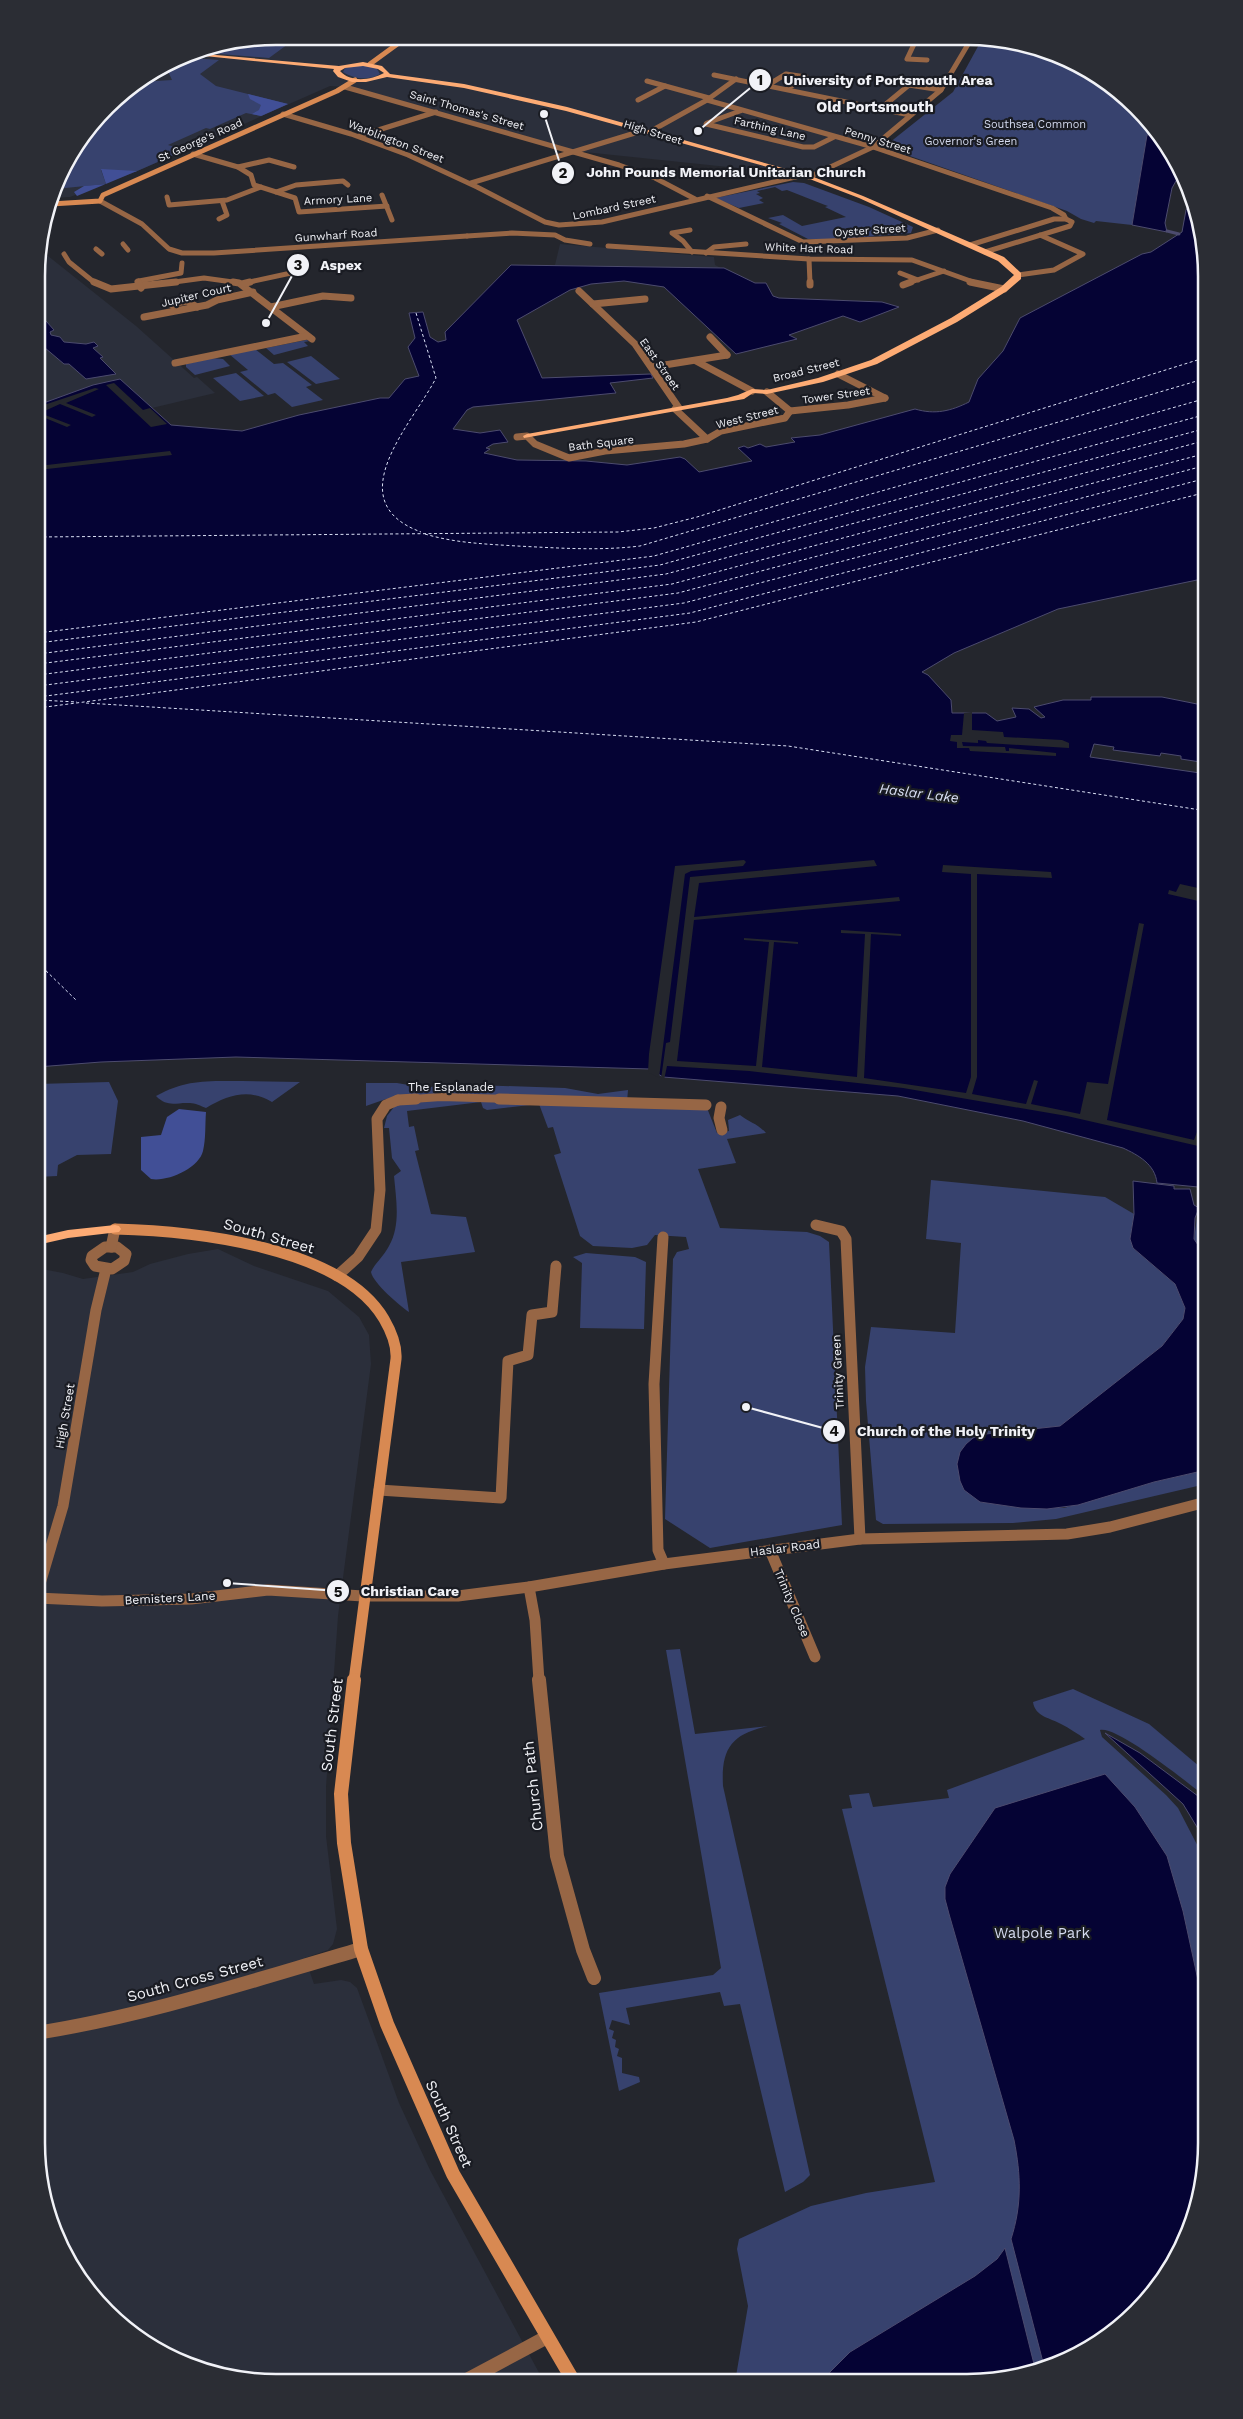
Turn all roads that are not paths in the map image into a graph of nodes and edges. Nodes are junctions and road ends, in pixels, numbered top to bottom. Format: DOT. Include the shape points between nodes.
graph roads {
  1 [pos="396,45"];
  2 [pos="914,45"];
  3 [pos="967,45"];
  4 [pos="206,56"];
  5 [pos="927,60"];
  6 [pos="370,64"];
  7 [pos="338,68"];
  8 [pos="386,75"];
  9 [pos="714,75"];
  10 [pos="736,79"];
  11 [pos="355,80"];
  12 [pos="647,81"];
  13 [pos="768,85"];
  14 [pos="665,86"];
  15 [pos="345,87"];
  16 [pos="787,89"];
  17 [pos="941,90"];
  18 [pos="708,99"];
  19 [pos="638,100"];
  20 [pos="880,109"];
  21 [pos="740,111"];
  22 [pos="437,112"];
  23 [pos="283,114"];
  24 [pos="910,115"];
  25 [pos="651,132"];
  26 [pos="635,133"];
  27 [pos="359,136"];
  28 [pos="834,137"];
  29 [pos="873,148"];
  30 [pos="575,151"];
  31 [pos="193,154"];
  32 [pos="238,167"];
  33 [pos="294,167"];
  34 [pos="329,176"];
  35 [pos="806,176"];
  36 [pos="331,182"];
  37 [pos="471,183"];
  38 [pos="348,185"];
  39 [pos="261,187"];
  40 [pos="276,192"];
  41 [pos="382,195"];
  42 [pos="707,196"];
  43 [pos="167,197"];
  44 [pos="695,198"];
  45 [pos="100,201"];
  46 [pos="222,201"];
  47 [pos="56,204"];
  48 [pos="386,206"];
  49 [pos="219,218"];
  50 [pos="1066,219"];
  51 [pos="392,220"];
  52 [pos="545,222"];
  53 [pos="690,230"];
  54 [pos="938,230"];
  55 [pos="1040,235"];
  56 [pos="122,244"];
  57 [pos="590,244"];
  58 [pos="746,244"];
  59 [pos="970,244"];
  60 [pos="608,246"];
  61 [pos="96,249"];
  62 [pos="128,250"];
  63 [pos="692,252"];
  64 [pos="985,252"];
  65 [pos="706,253"];
  66 [pos="64,254"];
  67 [pos="102,254"];
  68 [pos="809,259"];
  69 [pos="182,263"];
  70 [pos="302,266"];
  71 [pos="944,271"];
  72 [pos="900,274"];
  73 [pos="1018,275"];
  74 [pos="918,280"];
  75 [pos="242,284"];
  76 [pos="810,285"];
  77 [pos="903,285"];
  78 [pos="141,288"];
  79 [pos="1004,289"];
  80 [pos="579,291"];
  81 [pos="253,292"];
  82 [pos="351,298"];
  83 [pos="645,299"];
  84 [pos="593,304"];
  85 [pos="271,307"];
  86 [pos="144,317"];
  87 [pos="710,338"];
  88 [pos="696,361"];
  89 [pos="175,363"];
  90 [pos="652,367"];
  91 [pos="838,374"];
  92 [pos="752,391"];
  93 [pos="767,392"];
  94 [pos="677,409"];
  95 [pos="790,411"];
  96 [pos="527,436"];
  97 [pos="517,438"];
  98 [pos="706,439"];
  99 [pos="684,444"];
  100 [pos="706,1106"];
  101 [pos="721,1107"];
  102 [pos="722,1130"];
  103 [pos="816,1225"];
  104 [pos="115,1229"];
  105 [pos="663,1237"];
  106 [pos="45,1239"];
  107 [pos="111,1247"];
  108 [pos="556,1266"];
  109 [pos="106,1269"];
  110 [pos="337,1276"];
  111 [pos="379,1490"];
  112 [pos="1198,1504"];
  113 [pos="860,1539"];
  114 [pos="770,1550"];
  115 [pos="664,1564"];
  116 [pos="45,1567"];
  117 [pos="529,1587"];
  118 [pos="363,1596"];
  119 [pos="45,1598"];
  120 [pos="815,1657"];
  121 [pos="361,1949"];
  122 [pos="594,1978"];
  123 [pos="45,2032"];
  124 [pos="547,2337"];
  125 [pos="478,2374"];
  126 [pos="569,2374"];
  1 -- 6 [label="main road"];
  2 -- 5 [label="street" via="907,59"];
  3 -- 17 [label="street"];
  4 -- 7 [label="main road"];
  6 -- 7 [label="main road"];
  6 -- 8 [label="main road" via="382,68"];
  7 -- 11 [label="main road" via="337,73 342,78"];
  8 -- 11 [label="main road"];
  8 -- 25 [label="main road, High Street" via="464,86"];
  9 -- 10 [label="street"];
  10 -- 13 [label="street"];
  10 -- 18 [label="street"];
  11 -- 15 [label="main road, St George's Road"];
  12 -- 14 [label="street, Penny Street"];
  13 -- 16 [label="street"];
  13 -- 16 [label="street" via="786,74 806,76"];
  14 -- 18 [label="street, Penny Street"];
  14 -- 19 [label="street"];
  15 -- 22 [label="street, Saint Thomas's Street"];
  15 -- 23 [label="main road, St George's Road"];
  16 -- 20 [label="street"];
  17 -- 20 [label="street" via="909,85"];
  17 -- 24 [label="street, Lombard Street"];
  18 -- 21 [label="street, Penny Street"];
  18 -- 25 [label="street"];
  20 -- 24 [label="street"];
  21 -- 28 [label="street, Penny Street"];
  21 -- 28 [label="street, Farthing Lane" via="706,124 804,147 814,147"];
  22 -- 27 [label="street"];
  22 -- 30 [label="street, Saint Thomas's Street"];
  23 -- 27 [label="street, Warblington Street"];
  23 -- 31 [label="main road, St George's Road"];
  24 -- 29 [label="street, Lombard Street"];
  25 -- 35 [label="main road, High Street"];
  26 -- 30 [label="street"];
  27 -- 37 [label="street, Warblington Street"];
  28 -- 29 [label="street, Penny Street"];
  29 -- 35 [label="street, Lombard Street"];
  29 -- 50 [label="street, Penny Street" via="1052,208"];
  30 -- 37 [label="street"];
  30 -- 44 [label="street, Saint Thomas's Street" via="655,178"];
  31 -- 32 [label="street"];
  31 -- 45 [label="main road, St George's Road" via="107,193"];
  32 -- 33 [label="street" via="269,160"];
  32 -- 39 [label="street, Armory Lane"];
  34 -- 36 [label="street"];
  35 -- 42 [label="street, Lombard Street"];
  35 -- 54 [label="main road, High Street"];
  36 -- 38 [label="street"];
  36 -- 40 [label="street" via="294,185"];
  37 -- 52 [label="street, Warblington Street"];
  39 -- 40 [label="street, Armory Lane"];
  39 -- 46 [label="street"];
  40 -- 48 [label="street, Armory Lane" via="295,198 299,212"];
  41 -- 48 [label="street"];
  42 -- 44 [label="street, Lombard Street"];
  42 -- 54 [label="street, Oyster Street" via="804,242 907,238"];
  43 -- 46 [label="street" via="168,205"];
  44 -- 52 [label="street, Lombard Street" via="602,222 570,226"];
  45 -- 47 [label="main road"];
  45 -- 57 [label="street, Gunwharf Road" via="142,224 169,249 182,253 512,233 554,235"];
  46 -- 49 [label="street" via="228,215"];
  48 -- 51 [label="street"];
  50 -- 55 [label="street" via="1072,225"];
  50 -- 59 [label="street" via="1050,219"];
  53 -- 63 [label="street" via="672,233 683,240"];
  54 -- 59 [label="main road, High Street"];
  55 -- 64 [label="street"];
  55 -- 73 [label="street" via="1084,254 1054,270"];
  56 -- 62 [label="street"];
  58 -- 65 [label="street" via="714,247"];
  59 -- 64 [label="main road, High Street"];
  60 -- 63 [label="street, White Hart Road"];
  61 -- 67 [label="street"];
  63 -- 65 [label="street, White Hart Road"];
  64 -- 73 [label="main road, High Street" via="1007,263"];
  65 -- 68 [label="street, White Hart Road"];
  66 -- 78 [label="street" via="69,262 99,286"];
  68 -- 71 [label="street, White Hart Road" via="912,260"];
  68 -- 76 [label="street"];
  69 -- 78 [label="street" via="181,272 139,281"];
  70 -- 75 [label="street" via="290,273"];
  71 -- 74 [label="street"];
  71 -- 79 [label="street, White Hart Road" via="969,282"];
  72 -- 74 [label="street"];
  73 -- 79 [label="main road, Broad Street"];
  74 -- 77 [label="street"];
  75 -- 78 [label="street" via="204,278"];
  75 -- 81 [label="street"];
  79 -- 91 [label="main road, Broad Street" via="903,348"];
  80 -- 84 [label="street, East Street"];
  81 -- 85 [label="street"];
  81 -- 86 [label="street, Jupiter Court"];
  82 -- 85 [label="street" via="326,295"];
  83 -- 84 [label="street"];
  84 -- 90 [label="street, East Street" via="635,344"];
  85 -- 89 [label="street" via="309,337"];
  87 -- 88 [label="street" via="727,355"];
  88 -- 90 [label="street"];
  88 -- 92 [label="street"];
  90 -- 94 [label="street, East Street"];
  91 -- 93 [label="main road, Broad Street"];
  91 -- 95 [label="street, Tower Street" via="885,398"];
  92 -- 93 [label="main road, Broad Street"];
  92 -- 94 [label="main road, Broad Street" via="736,398"];
  93 -- 95 [label="street, West Street"];
  94 -- 96 [label="main road, Broad Street"];
  94 -- 98 [label="street, East Street"];
  95 -- 98 [label="street, West Street" via="785,418 721,431"];
  96 -- 97 [label="street, Broad Street"];
  96 -- 99 [label="street, Bath Square" via="535,444 569,458 605,451"];
  98 -- 99 [label="street, West Street"];
  100 -- 110 [label="street, The Esplanade" via="441,1097 398,1100 386,1105 377,1119 380,1190 376,1230 358,1256"];
  101 -- 102 [label="street"];
  103 -- 113 [label="street, Trinity Green" via="841,1230 846,1239"];
  104 -- 106 [label="main road"];
  104 -- 107 [label="street"];
  104 -- 110 [label="main road, South Street" via="174,1230 234,1241 286,1255"];
  105 -- 115 [label="street" via="654,1384 658,1550"];
  107 -- 109 [label="street" via="99,1249 91,1260 95,1266"];
  107 -- 109 [label="street" via="124,1251 126,1258 121,1264"];
  108 -- 111 [label="street" via="552,1312 532,1315 528,1355 508,1361 501,1498"];
  109 -- 116 [label="street, High Street" via="96,1310 63,1506"];
  110 -- 111 [label="main road, South Street" via="354,1285 380,1312 396,1352"];
  111 -- 118 [label="main road, South Street"];
  112 -- 113 [label="street, Haslar Road" via="1110,1527 1067,1534"];
  113 -- 114 [label="street, Haslar Road"];
  114 -- 115 [label="street, Haslar Road"];
  114 -- 120 [label="street, Trinity Close"];
  115 -- 117 [label="street, Haslar Road"];
  117 -- 118 [label="street, Haslar Road" via="458,1596"];
  117 -- 122 [label="street, Church Path" via="558,1856 583,1950"];
  118 -- 119 [label="street, Bemisters Lane" via="268,1590 191,1599"];
  118 -- 121 [label="main road, South Street" via="341,1794 344,1843"];
  121 -- 123 [label="street, South Cross Street" via="176,2002"];
  121 -- 124 [label="main road, South Street" via="387,2024 451,2169"];
  124 -- 125 [label="street"];
  124 -- 126 [label="main road, South Street"];
}
